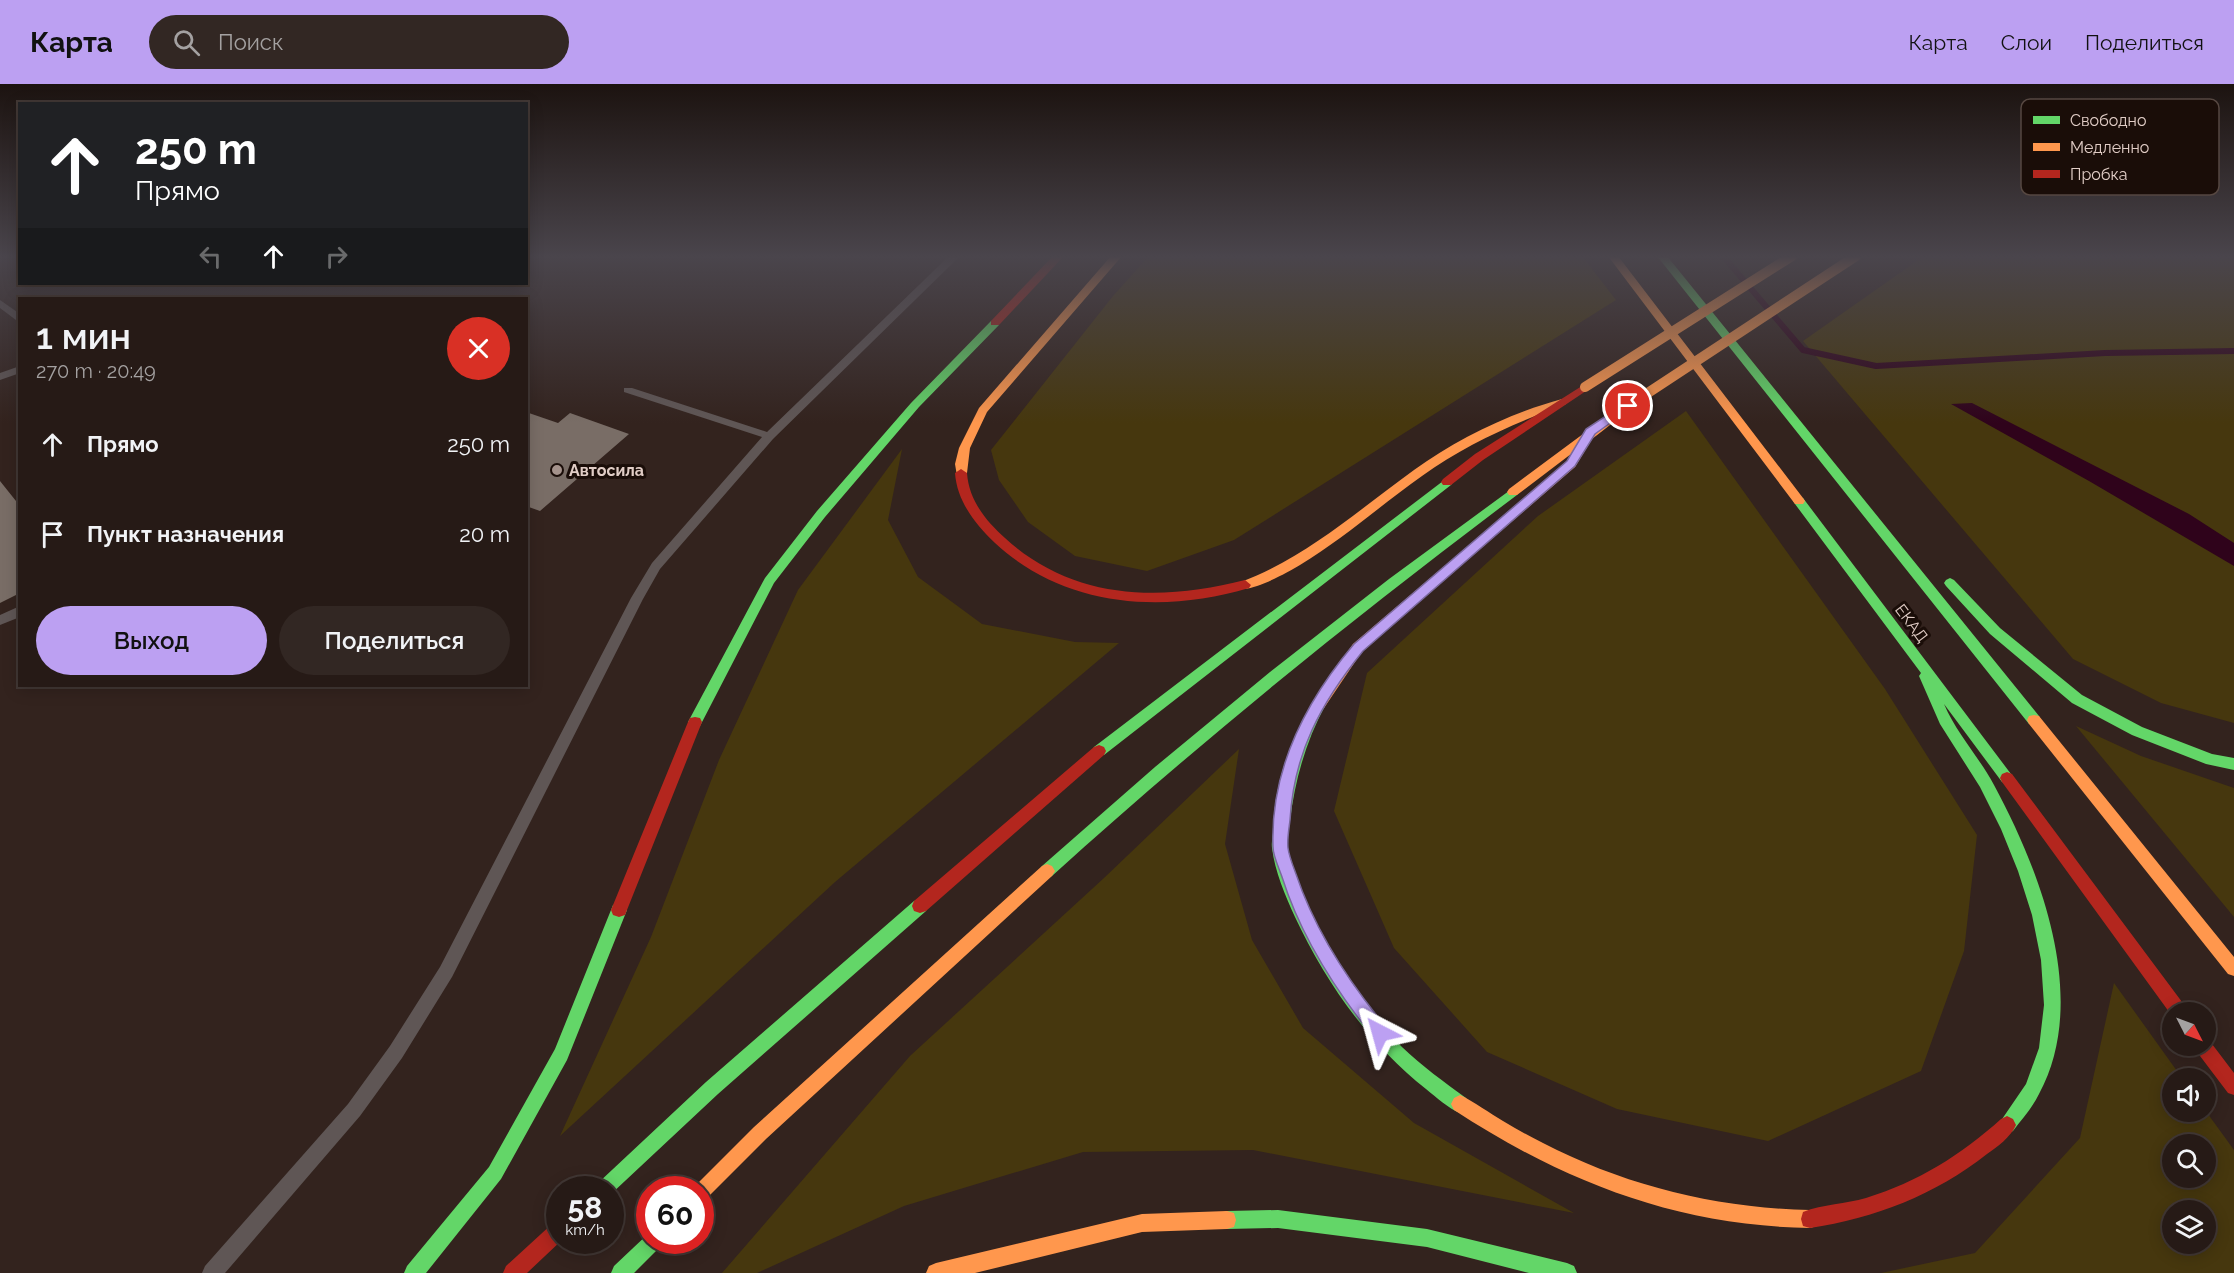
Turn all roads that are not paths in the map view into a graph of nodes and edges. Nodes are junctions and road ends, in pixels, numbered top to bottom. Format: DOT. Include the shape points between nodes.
graph roads {
  1 [pos="899,311"];
  2 [pos="1005,311"];
  3 [pos="1069,311"];
  4 [pos="1655,311"];
  5 [pos="1704,311"];
  6 [pos="1707,311"];
  7 [pos="1772,311"];
  8 [pos="18,370"];
  9 [pos="0,377"];
  10 [pos="628,390"];
  11 [pos="1562,402"];
  12 [pos="1590,432"];
  13 [pos="770,436"];
  14 [pos="1810,440"];
  15 [pos="1886,513"];
  16 [pos="1941,572"];
  17 [pos="18,612"];
  18 [pos="0,620"];
  19 [pos="1922,663"];
  20 [pos="2234,764"];
  21 [pos="2234,969"];
  22 [pos="2172,1002"];
  23 [pos="2210,1056"];
  24 [pos="2234,1088"];
  25 [pos="618,1176"];
  26 [pos="714,1179"];
  27 [pos="546,1243"];
  28 [pos="639,1254"];
  29 [pos="212,1273"];
  30 [pos="414,1273"];
  31 [pos="513,1273"];
  32 [pos="621,1273"];
  33 [pos="936,1273"];
  34 [pos="1567,1273"];
  1 -- 13 [label="lane"];
  2 -- 30 [label="main road" via="915,405 768,581 692,728 561,1054 495,1173"];
  3 -- 11 [label="main road" via="983,410 966,434 958,466 973,511 999,542 1036,568 1082,589 1171,597 1207,595 1242,587 1288,566 1466,442"];
  4 -- 19 [label="main road, ЕКАД"];
  5 -- 11 [label="main road, bridge"];
  6 -- 14 [label="main road, ЕКАД"];
  7 -- 12 [label="main road, bridge"];
  8 -- 9 [label="lane"];
  10 -- 13 [label="lane"];
  11 -- 25 [label="main road" via="1479,457 1075,770"];
  12 -- 19 [label="main road" via="1571,464 1358,647 1311,714 1294,755 1284,796 1280,848 1295,894 1314,936 1351,996 1395,1051 1498,1129 1580,1169 1669,1201 1735,1215 1808,1219 1870,1206 1927,1184 1978,1156 2021,1110 2044,1061 2054,1012 2050,958 2034,894 2016,849 1988,789 1940,713"];
  12 -- 26 [label="main road" via="1396,578 1123,802"];
  13 -- 29 [label="lane" via="656,566 447,972 396,1052 354,1110"];
  14 -- 15 [label="main road"];
  14 -- 21 [label="main road, ЕКАД"];
  16 -- 20 [label="main road" via="1995,631 2077,699 2137,730 2211,760"];
  17 -- 18 [label="lane"];
  19 -- 22 [label="main road, ЕКАД"];
  23 -- 24 [label="main road"];
  27 -- 31 [label="main road"];
  28 -- 32 [label="main road"];
  33 -- 34 [label="main road" via="1142,1223 1278,1219 1427,1238"];
}
